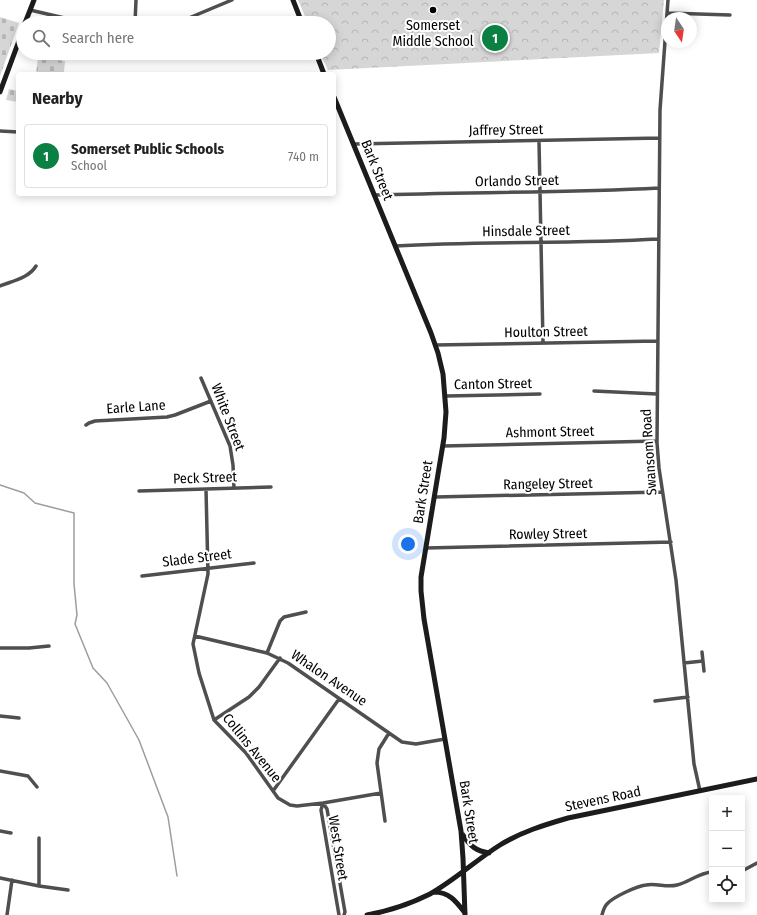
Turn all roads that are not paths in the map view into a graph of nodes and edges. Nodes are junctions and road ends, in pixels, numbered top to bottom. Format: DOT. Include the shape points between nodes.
graph roads {
  1 [pos="34,0"];
  2 [pos="136,0"];
  3 [pos="232,0"];
  4 [pos="292,0"];
  5 [pos="668,0"];
  6 [pos="30,10"];
  7 [pos="667,12"];
  8 [pos="697,14"];
  9 [pos="28,16"];
  10 [pos="56,16"];
  11 [pos="135,16"];
  12 [pos="194,16"];
  13 [pos="299,16"];
  14 [pos="730,16"];
  15 [pos="664,48"];
  16 [pos="16,49"];
  17 [pos="319,60"];
  18 [pos="323,72"];
  19 [pos="0,92"];
  20 [pos="336,102"];
  21 [pos="0,131"];
  22 [pos="16,132"];
  23 [pos="660,138"];
  24 [pos="539,141"];
  25 [pos="353,144"];
  26 [pos="659,188"];
  27 [pos="540,191"];
  28 [pos="374,195"];
  29 [pos="658,239"];
  30 [pos="540,242"];
  31 [pos="395,246"];
  32 [pos="36,266"];
  33 [pos="0,286"];
  34 [pos="657,341"];
  35 [pos="543,343"];
  36 [pos="435,345"];
  37 [pos="201,378"];
  38 [pos="594,391"];
  39 [pos="540,394"];
  40 [pos="657,394"];
  41 [pos="446,396"];
  42 [pos="211,401"];
  43 [pos="86,425"];
  44 [pos="657,441"];
  45 [pos="443,446"];
  46 [pos="271,487"];
  47 [pos="234,488"];
  48 [pos="206,489"];
  49 [pos="139,491"];
  50 [pos="662,492"];
  51 [pos="435,497"];
  52 [pos="671,542"];
  53 [pos="426,548"];
  54 [pos="254,562"];
  55 [pos="208,568"];
  56 [pos="142,576"];
  57 [pos="306,612"];
  58 [pos="195,636"];
  59 [pos="49,646"];
  60 [pos="0,648"];
  61 [pos="702,652"];
  62 [pos="267,653"];
  63 [pos="280,658"];
  64 [pos="703,661"];
  65 [pos="684,663"];
  66 [pos="704,670"];
  67 [pos="688,697"];
  68 [pos="340,699"];
  69 [pos="655,701"];
  70 [pos="0,716"];
  71 [pos="19,718"];
  72 [pos="214,720"];
  73 [pos="390,733"];
  74 [pos="445,739"];
  75 [pos="0,771"];
  76 [pos="757,779"];
  77 [pos="37,787"];
  78 [pos="273,791"];
  79 [pos="700,791"];
  80 [pos="381,793"];
  81 [pos="323,804"];
  82 [pos="385,821"];
  83 [pos="0,831"];
  84 [pos="11,833"];
  85 [pos="461,833"];
  86 [pos="39,838"];
  87 [pos="488,853"];
  88 [pos="757,863"];
  89 [pos="745,869"];
  90 [pos="463,870"];
  91 [pos="709,873"];
  92 [pos="0,878"];
  93 [pos="12,880"];
  94 [pos="39,886"];
  95 [pos="68,890"];
  96 [pos="433,892"];
  97 [pos="465,914"];
  98 [pos="7,915"];
  99 [pos="339,915"];
  100 [pos="344,915"];
  101 [pos="367,915"];
  102 [pos="602,915"];
  1 -- 6 [label="main road"];
  2 -- 11 [label="street"];
  3 -- 12 [label="street"];
  4 -- 13 [label="main road"];
  5 -- 7 [label="street, Swansom Road"];
  6 -- 9 [label="main road"];
  6 -- 10 [label="street"];
  8 -- 14 [label="street"];
  15 -- 23 [label="street, Swansom Road"];
  16 -- 19 [label="main road"];
  17 -- 18 [label="main road"];
  20 -- 25 [label="main road, Bark Street"];
  21 -- 22 [label="street"];
  23 -- 24 [label="street, Jaffrey Street"];
  23 -- 26 [label="street, Swansom Road"];
  24 -- 25 [label="street, Jaffrey Street"];
  24 -- 27 [label="street"];
  25 -- 28 [label="main road, Bark Street"];
  26 -- 27 [label="street, Orlando Street"];
  26 -- 29 [label="street, Swansom Road"];
  27 -- 28 [label="street, Orlando Street"];
  27 -- 30 [label="street"];
  28 -- 31 [label="main road, Bark Street"];
  29 -- 30 [label="street, Hinsdale Street"];
  29 -- 34 [label="street, Swansom Road"];
  30 -- 31 [label="street, Hinsdale Street"];
  30 -- 35 [label="street"];
  31 -- 36 [label="main road, Bark Street"];
  32 -- 33 [label="street" via="28,274"];
  34 -- 35 [label="street, Houlton Street"];
  34 -- 40 [label="street, Swansom Road"];
  35 -- 36 [label="street, Houlton Street"];
  36 -- 41 [label="main road, Bark Street"];
  37 -- 42 [label="street, White Street"];
  38 -- 40 [label="street"];
  39 -- 41 [label="street, Canton Street"];
  40 -- 44 [label="street, Swansom Road"];
  41 -- 45 [label="main road, Bark Street"];
  42 -- 43 [label="street, Earle Lane" via="167,417 95,421"];
  42 -- 47 [label="street, White Street" via="230,446"];
  44 -- 45 [label="street, Ashmont Street"];
  44 -- 50 [label="street, Swansom Road"];
  45 -- 51 [label="main road, Bark Street"];
  46 -- 47 [label="street, Peck Street"];
  47 -- 48 [label="street, Peck Street"];
  48 -- 49 [label="street, Peck Street"];
  48 -- 55 [label="street, Collins Avenue"];
  50 -- 51 [label="street, Rangeley Street"];
  50 -- 52 [label="street, Swansom Road"];
  51 -- 53 [label="main road, Bark Street"];
  52 -- 53 [label="street, Rowley Street"];
  52 -- 65 [label="street, Swansom Road"];
  53 -- 74 [label="main road, Bark Street" via="421,577 422,609"];
  54 -- 55 [label="street, Slade Street"];
  55 -- 56 [label="street, Slade Street"];
  55 -- 58 [label="street, Collins Avenue"];
  57 -- 62 [label="street" via="284,617 280,621"];
  58 -- 62 [label="street, Whalon Avenue"];
  58 -- 72 [label="street, Collins Avenue" via="194,651"];
  59 -- 60 [label="street"];
  61 -- 64 [label="street"];
  62 -- 63 [label="street, Whalon Avenue"];
  63 -- 68 [label="street, Whalon Avenue"];
  63 -- 72 [label="street" via="249,697"];
  64 -- 65 [label="street"];
  64 -- 66 [label="street"];
  65 -- 67 [label="street, Swansom Road"];
  67 -- 69 [label="street"];
  67 -- 79 [label="street, Swansom Road" via="694,764"];
  68 -- 73 [label="street, Whalon Avenue"];
  68 -- 78 [label="street"];
  70 -- 71 [label="street"];
  72 -- 78 [label="street, Collins Avenue" via="246,754"];
  73 -- 74 [label="street, Whalon Avenue" via="402,742 410,744"];
  73 -- 80 [label="street" via="378,754"];
  74 -- 85 [label="main road, Bark Street"];
  75 -- 77 [label="street" via="28,776"];
  76 -- 79 [label="main road, Stevens Road"];
  78 -- 81 [label="street, Collins Avenue" via="278,798 290,805"];
  79 -- 87 [label="main road, Stevens Road" via="548,823 520,834"];
  80 -- 81 [label="street, Collins Avenue"];
  80 -- 82 [label="street"];
  81 -- 99 [label="street, West Street" via="321,810"];
  81 -- 100 [label="street, West Street" via="327,810"];
  83 -- 84 [label="street"];
  85 -- 87 [label="main road" via="472,847"];
  85 -- 90 [label="main road, Bark Street"];
  86 -- 94 [label="street"];
  87 -- 90 [label="main road, Stevens Road"];
  88 -- 89 [label="street"];
  90 -- 96 [label="main road, Stevens Road"];
  90 -- 97 [label="main road, Bark Street"];
  91 -- 102 [label="street" via="675,886 643,885 609,902 604,907"];
  92 -- 93 [label="street"];
  93 -- 94 [label="street"];
  93 -- 98 [label="street"];
  94 -- 95 [label="street"];
  96 -- 97 [label="main road" via="447,894 456,901"];
  96 -- 101 [label="main road, Stevens Road" via="398,907"];
}
